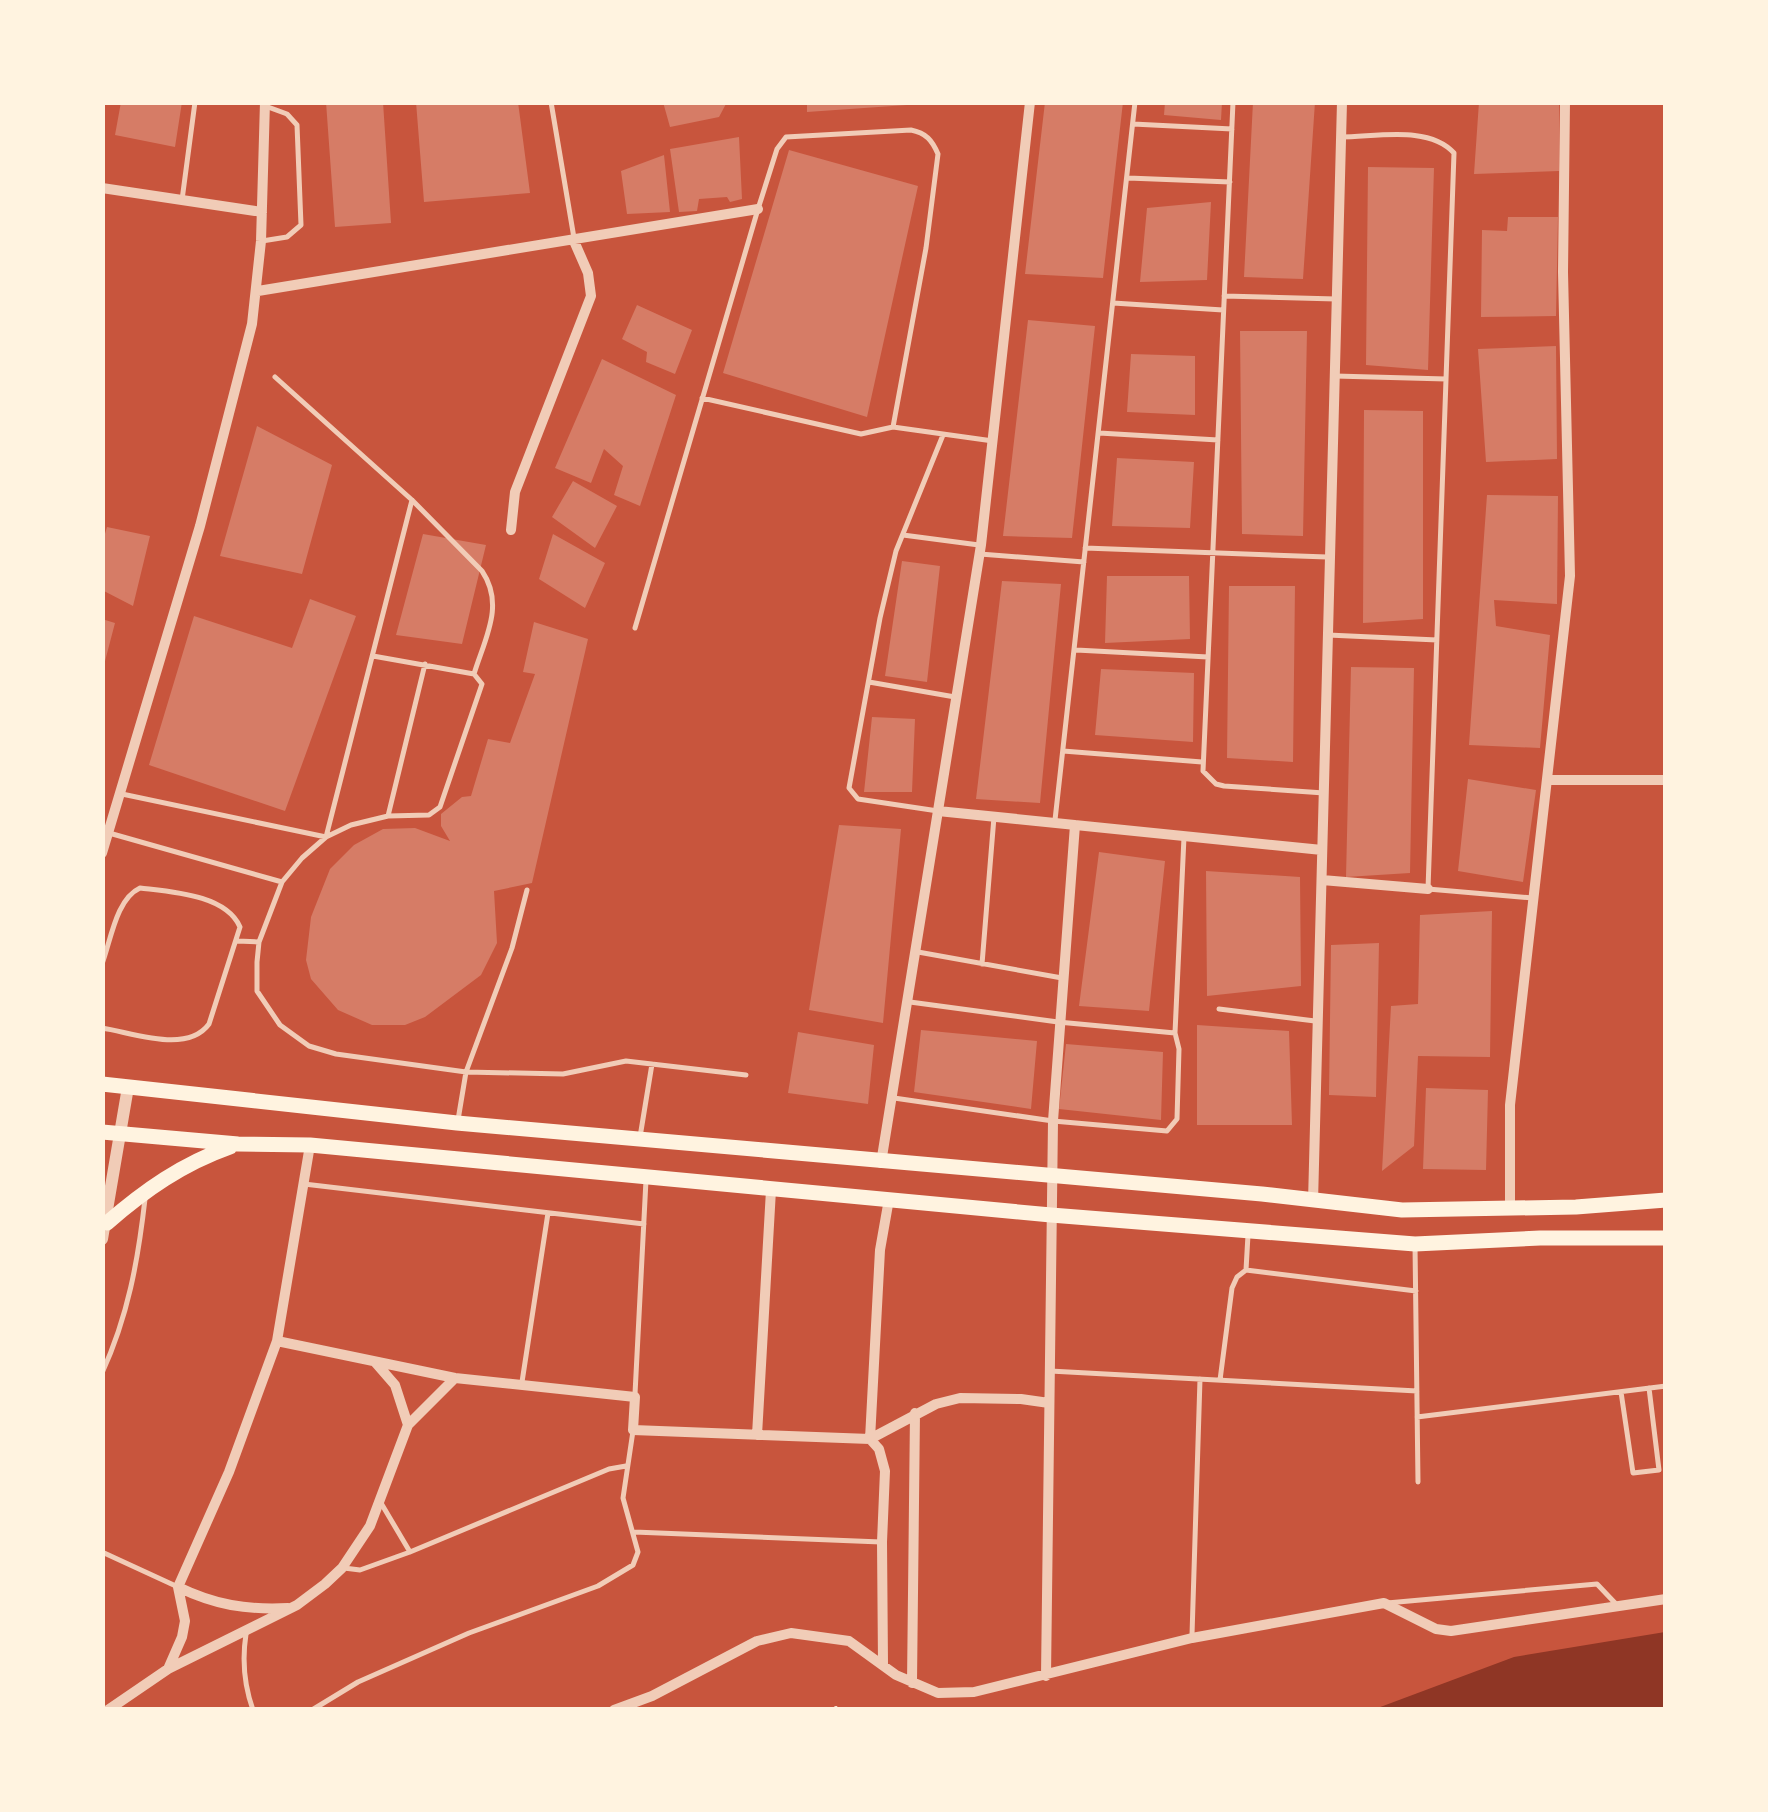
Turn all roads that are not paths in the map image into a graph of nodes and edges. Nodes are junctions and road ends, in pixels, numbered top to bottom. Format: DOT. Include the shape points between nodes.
graph roads {
  1 [pos="195,102"];
  2 [pos="550,102"];
  3 [pos="1030,102"];
  4 [pos="1135,102"];
  5 [pos="1233,102"];
  6 [pos="1342,102"];
  7 [pos="1565,102"];
  8 [pos="265,104"];
  9 [pos="1133,124"];
  10 [pos="1232,129"];
  11 [pos="1341,137"];
  12 [pos="1127,178"];
  13 [pos="1230,182"];
  14 [pos="102,188"];
  15 [pos="182,200"];
  16 [pos="758,209"];
  17 [pos="262,212"];
  18 [pos="262,241"];
  19 [pos="574,241"];
  20 [pos="258,291"];
  21 [pos="1224,296"];
  22 [pos="1337,298"];
  23 [pos="1113,303"];
  24 [pos="1224,310"];
  25 [pos="1335,376"];
  26 [pos="275,377"];
  27 [pos="1446,379"];
  28 [pos="702,398"];
  29 [pos="893,427"];
  30 [pos="1098,433"];
  31 [pos="943,435"];
  32 [pos="1218,440"];
  33 [pos="993,441"];
  34 [pos="412,500"];
  35 [pos="511,530"];
  36 [pos="902,535"];
  37 [pos="1086,548"];
  38 [pos="980,550"];
  39 [pos="1212,553"];
  40 [pos="1330,557"];
  41 [pos="1084,562"];
  42 [pos="635,628"];
  43 [pos="1328,635"];
  44 [pos="1437,640"];
  45 [pos="1074,650"];
  46 [pos="372,656"];
  47 [pos="1208,657"];
  48 [pos="424,664"];
  49 [pos="474,674"];
  50 [pos="869,682"];
  51 [pos="956,697"];
  52 [pos="1063,751"];
  53 [pos="1202,762"];
  54 [pos="1547,780"];
  55 [pos="1666,780"];
  56 [pos="1324,793"];
  57 [pos="121,794"];
  58 [pos="938,811"];
  59 [pos="388,816"];
  60 [pos="994,816"];
  61 [pos="1055,823"];
  62 [pos="1075,824"];
  63 [pos="109,832"];
  64 [pos="1184,836"];
  65 [pos="326,837"];
  66 [pos="1322,850"];
  67 [pos="102,853"];
  68 [pos="1322,880"];
  69 [pos="282,882"];
  70 [pos="1428,889"];
  71 [pos="526,890"];
  72 [pos="1533,898"];
  73 [pos="238,940"];
  74 [pos="259,942"];
  75 [pos="915,951"];
  76 [pos="102,964"];
  77 [pos="982,964"];
  78 [pos="1062,978"];
  79 [pos="907,1002"];
  80 [pos="1219,1009"];
  81 [pos="1318,1021"];
  82 [pos="1058,1022"];
  83 [pos="102,1028"];
  84 [pos="1175,1033"];
  85 [pos="652,1064"];
  86 [pos="466,1072"];
  87 [pos="746,1075"];
  88 [pos="102,1084"];
  89 [pos="128,1087"];
  90 [pos="891,1098"];
  91 [pos="1054,1121"];
  92 [pos="457,1123"];
  93 [pos="102,1132"];
  94 [pos="121,1134"];
  95 [pos="639,1140"];
  96 [pos="238,1144"];
  97 [pos="310,1145"];
  98 [pos="880,1162"];
  99 [pos="1052,1178"];
  100 [pos="646,1179"];
  101 [pos="302,1184"];
  102 [pos="771,1190"];
  103 [pos="146,1192"];
  104 [pos="889,1199"];
  105 [pos="1666,1200"];
  106 [pos="1313,1203"];
  107 [pos="1510,1209"];
  108 [pos="548,1213"];
  109 [pos="1051,1215"];
  110 [pos="644,1224"];
  111 [pos="105,1231"];
  112 [pos="1248,1232"];
  113 [pos="1666,1238"];
  114 [pos="1415,1244"];
  115 [pos="1246,1270"];
  116 [pos="1416,1292"];
  117 [pos="277,1340"];
  118 [pos="375,1362"];
  119 [pos="1050,1371"];
  120 [pos="102,1373"];
  121 [pos="455,1378"];
  122 [pos="1200,1379"];
  123 [pos="1220,1380"];
  124 [pos="522,1385"];
  125 [pos="1666,1386"];
  126 [pos="1650,1388"];
  127 [pos="1417,1390"];
  128 [pos="1621,1392"];
  129 [pos="635,1397"];
  130 [pos="1049,1403"];
  131 [pos="916,1413"];
  132 [pos="1417,1417"];
  133 [pos="408,1425"];
  134 [pos="633,1430"];
  135 [pos="756,1434"];
  136 [pos="870,1439"];
  137 [pos="626,1466"];
  138 [pos="1418,1482"];
  139 [pos="378,1498"];
  140 [pos="634,1532"];
  141 [pos="882,1542"];
  142 [pos="102,1552"];
  143 [pos="410,1552"];
  144 [pos="342,1568"];
  145 [pos="178,1587"];
  146 [pos="1666,1599"];
  147 [pos="1384,1603"];
  148 [pos="292,1608"];
  149 [pos="1619,1608"];
  150 [pos="246,1631"];
  151 [pos="1192,1638"];
  152 [pos="883,1664"];
  153 [pos="168,1669"];
  154 [pos="1046,1676"];
  155 [pos="912,1683"];
  156 [pos="108,1710"];
  157 [pos="253,1710"];
  158 [pos="312,1710"];
  159 [pos="614,1710"];
  1 -- 15 [label="lane"];
  2 -- 19 [label="lane"];
  3 -- 33 [label="street"];
  4 -- 9 [label="lane"];
  5 -- 10 [label="lane"];
  6 -- 11 [label="street"];
  7 -- 54 [label="street" via="1570,576"];
  8 -- 17 [label="street"];
  8 -- 18 [label="lane" via="297,125 301,225 286,238"];
  9 -- 10 [label="lane"];
  9 -- 12 [label="lane"];
  10 -- 13 [label="lane"];
  11 -- 22 [label="street"];
  11 -- 27 [label="lane" via="1428,136 1454,153"];
  12 -- 13 [label="lane"];
  12 -- 23 [label="lane"];
  13 -- 21 [label="lane"];
  14 -- 15 [label="street"];
  15 -- 17 [label="street"];
  16 -- 19 [label="street"];
  16 -- 28 [label="lane"];
  16 -- 29 [label="lane" via="786,136 910,130 933,141 938,154 926,248"];
  17 -- 18 [label="street"];
  18 -- 20 [label="street"];
  19 -- 20 [label="street"];
  19 -- 35 [label="street" via="591,296 515,492"];
  20 -- 57 [label="street" via="200,526"];
  21 -- 22 [label="lane"];
  21 -- 24 [label="lane"];
  22 -- 25 [label="street"];
  23 -- 24 [label="lane"];
  23 -- 30 [label="lane"];
  24 -- 32 [label="lane"];
  25 -- 27 [label="lane"];
  25 -- 40 [label="street"];
  26 -- 34 [label="lane"];
  27 -- 44 [label="lane"];
  28 -- 29 [label="lane" via="862,434"];
  28 -- 42 [label="lane"];
  29 -- 31 [label="lane"];
  30 -- 32 [label="lane"];
  30 -- 37 [label="lane"];
  31 -- 33 [label="lane"];
  31 -- 36 [label="lane"];
  32 -- 39 [label="lane"];
  33 -- 38 [label="street"];
  34 -- 46 [label="lane"];
  34 -- 49 [label="lane" via="490,583 495,606"];
  36 -- 38 [label="lane"];
  36 -- 50 [label="lane"];
  37 -- 39 [label="lane"];
  37 -- 41 [label="lane"];
  38 -- 41 [label="lane"];
  38 -- 51 [label="street"];
  39 -- 40 [label="lane"];
  39 -- 47 [label="lane"];
  40 -- 43 [label="street"];
  41 -- 45 [label="lane"];
  43 -- 44 [label="lane"];
  43 -- 56 [label="street"];
  44 -- 70 [label="lane"];
  45 -- 47 [label="lane"];
  45 -- 52 [label="lane"];
  46 -- 48 [label="lane"];
  46 -- 65 [label="lane"];
  47 -- 53 [label="lane"];
  48 -- 49 [label="lane"];
  48 -- 59 [label="lane"];
  49 -- 59 [label="lane" via="482,684 440,807 429,814"];
  50 -- 51 [label="lane"];
  50 -- 58 [label="lane" via="850,792 858,800"];
  51 -- 58 [label="street"];
  52 -- 53 [label="lane"];
  52 -- 61 [label="lane"];
  53 -- 56 [label="lane" via="1216,784"];
  54 -- 55 [label="street"];
  54 -- 72 [label="street"];
  56 -- 66 [label="street"];
  57 -- 63 [label="street"];
  57 -- 65 [label="lane"];
  58 -- 60 [label="street"];
  58 -- 75 [label="street"];
  59 -- 65 [label="lane"];
  60 -- 61 [label="street"];
  60 -- 77 [label="lane"];
  61 -- 62 [label="street"];
  62 -- 64 [label="street"];
  62 -- 78 [label="street"];
  63 -- 67 [label="street"];
  63 -- 69 [label="lane"];
  64 -- 66 [label="street"];
  64 -- 84 [label="lane"];
  65 -- 69 [label="lane"];
  66 -- 68 [label="street"];
  68 -- 70 [label="street"];
  68 -- 81 [label="street"];
  69 -- 74 [label="lane"];
  70 -- 72 [label="lane"];
  71 -- 86 [label="lane"];
  72 -- 107 [label="street" via="1510,1105"];
  73 -- 74 [label="lane"];
  73 -- 76 [label="lane" via="235,915 224,905 140,888 124,902"];
  73 -- 83 [label="lane" via="202,1033 174,1040"];
  74 -- 86 [label="lane" via="257,991 280,1024 309,1046"];
  75 -- 77 [label="lane"];
  75 -- 79 [label="street"];
  77 -- 78 [label="lane"];
  78 -- 82 [label="street"];
  79 -- 82 [label="lane"];
  79 -- 90 [label="street"];
  80 -- 81 [label="lane"];
  81 -- 106 [label="street"];
  82 -- 84 [label="lane"];
  82 -- 91 [label="street"];
  84 -- 91 [label="lane" via="1173,1127"];
  85 -- 86 [label="lane" via="614,1061 563,1074"];
  85 -- 87 [label="lane"];
  85 -- 95 [label="lane"];
  86 -- 92 [label="lane"];
  88 -- 89 [label="main road"];
  89 -- 92 [label="main road"];
  89 -- 94 [label="street"];
  90 -- 91 [label="lane"];
  90 -- 98 [label="street"];
  91 -- 99 [label="street"];
  92 -- 95 [label="main road"];
  93 -- 94 [label="main road"];
  94 -- 96 [label="main road"];
  94 -- 111 [label="street"];
  95 -- 98 [label="main road"];
  96 -- 97 [label="main road"];
  96 -- 103 [label="main road" via="196,1159"];
  97 -- 100 [label="main road"];
  97 -- 101 [label="street"];
  98 -- 99 [label="main road"];
  99 -- 106 [label="main road"];
  99 -- 109 [label="street"];
  100 -- 102 [label="main road"];
  100 -- 110 [label="lane"];
  101 -- 108 [label="lane"];
  101 -- 117 [label="street"];
  102 -- 104 [label="main road"];
  102 -- 135 [label="street"];
  103 -- 111 [label="main road"];
  103 -- 120 [label="lane" via="138,1266"];
  104 -- 109 [label="main road"];
  104 -- 136 [label="street"];
  105 -- 107 [label="main road"];
  106 -- 107 [label="main road"];
  108 -- 110 [label="lane"];
  108 -- 124 [label="lane"];
  109 -- 112 [label="main road"];
  109 -- 119 [label="street"];
  110 -- 129 [label="lane"];
  112 -- 114 [label="main road"];
  112 -- 115 [label="lane"];
  113 -- 114 [label="main road"];
  114 -- 116 [label="lane"];
  115 -- 116 [label="lane"];
  115 -- 123 [label="lane" via="1232,1288"];
  116 -- 127 [label="lane"];
  117 -- 118 [label="street"];
  117 -- 145 [label="street"];
  118 -- 121 [label="street"];
  118 -- 133 [label="street" via="395,1385"];
  119 -- 122 [label="lane"];
  119 -- 130 [label="street"];
  121 -- 124 [label="street"];
  121 -- 133 [label="street"];
  122 -- 123 [label="lane"];
  122 -- 151 [label="lane"];
  123 -- 127 [label="lane"];
  124 -- 129 [label="street"];
  125 -- 126 [label="lane"];
  126 -- 128 [label="lane"];
  126 -- 128 [label="lane" via="1659,1470 1633,1473"];
  127 -- 132 [label="lane"];
  128 -- 132 [label="lane"];
  129 -- 134 [label="street"];
  130 -- 131 [label="street" via="960,1398"];
  130 -- 154 [label="street"];
  131 -- 136 [label="street"];
  131 -- 155 [label="street"];
  132 -- 138 [label="lane"];
  133 -- 139 [label="street"];
  134 -- 135 [label="street"];
  134 -- 137 [label="lane"];
  135 -- 136 [label="street"];
  136 -- 141 [label="street" via="885,1471"];
  137 -- 140 [label="lane" via="623,1498"];
  137 -- 143 [label="lane"];
  139 -- 143 [label="lane"];
  139 -- 144 [label="street" via="370,1526"];
  140 -- 141 [label="lane"];
  140 -- 158 [label="lane" via="638,1552 620,1575 469,1632"];
  141 -- 152 [label="street"];
  142 -- 145 [label="lane"];
  143 -- 144 [label="lane" via="360,1570"];
  144 -- 148 [label="street"];
  145 -- 148 [label="street" via="244,1609"];
  145 -- 153 [label="street" via="185,1621"];
  146 -- 149 [label="street"];
  147 -- 149 [label="street" via="1452,1631"];
  147 -- 149 [label="lane" via="1597,1584"];
  147 -- 151 [label="street"];
  148 -- 150 [label="street"];
  150 -- 153 [label="street"];
  150 -- 157 [label="lane" via="246,1693"];
  151 -- 154 [label="street"];
  152 -- 155 [label="street"];
  152 -- 159 [label="street" via="849,1641 791,1634 756,1641"];
  153 -- 156 [label="street"];
  154 -- 155 [label="street" via="974,1692 938,1693"];
}
